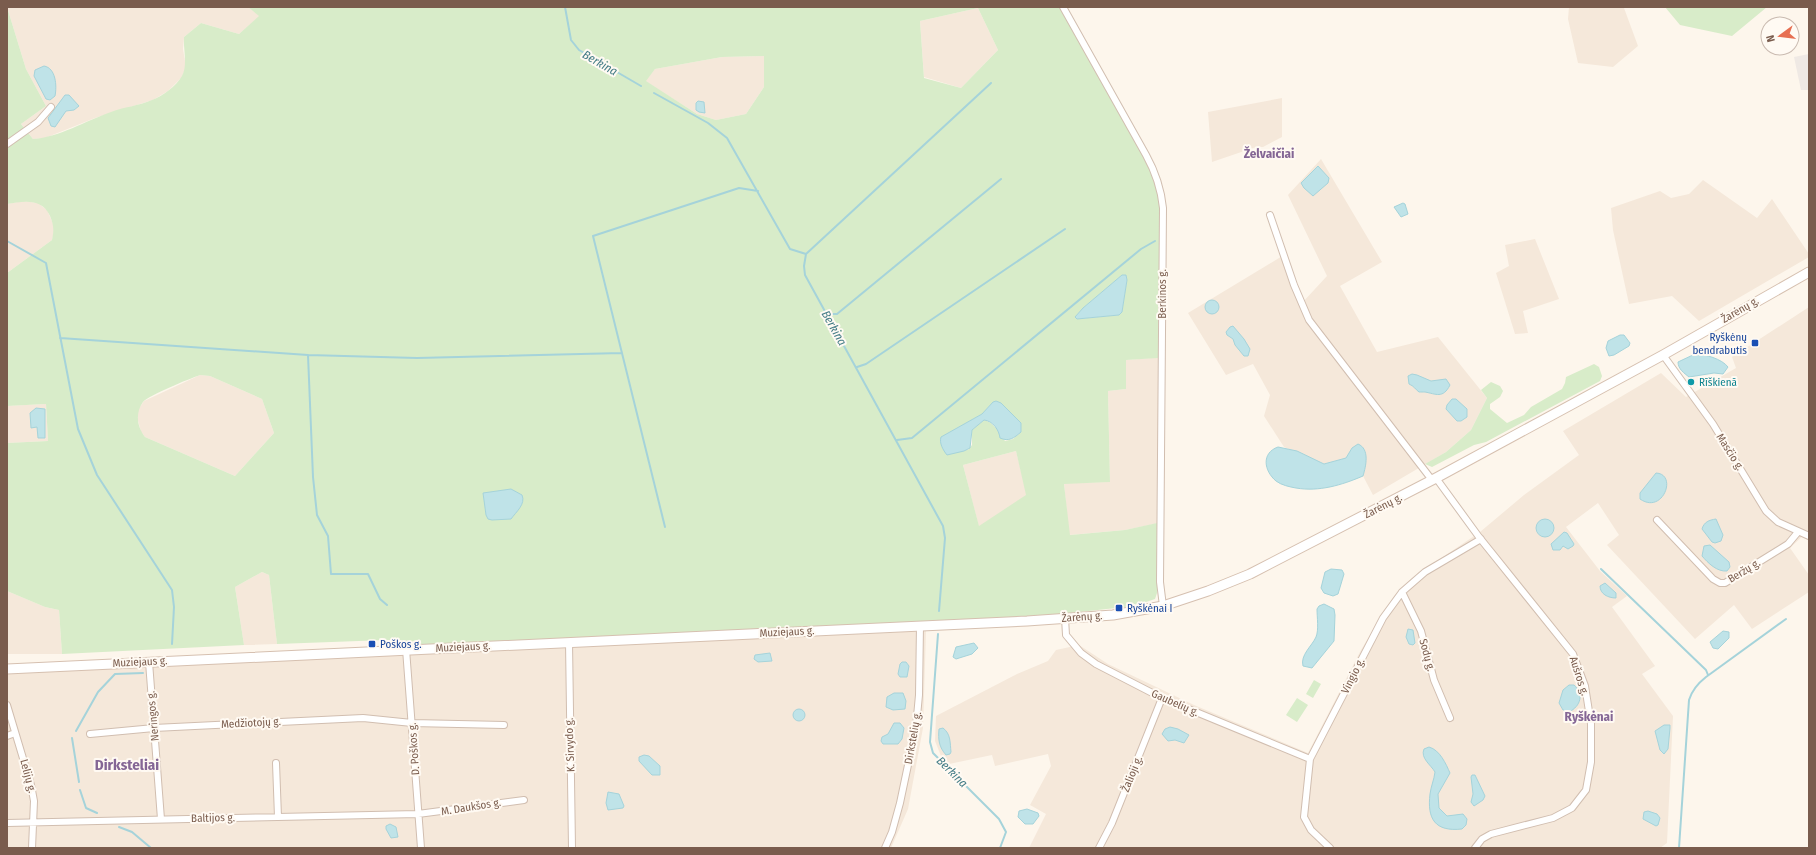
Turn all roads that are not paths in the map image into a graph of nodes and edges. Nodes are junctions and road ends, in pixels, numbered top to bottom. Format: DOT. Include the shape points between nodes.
graph roads {
  1 [pos="1063,7"];
  2 [pos="51,107"];
  3 [pos="7,144"];
  4 [pos="1270,215"];
  5 [pos="1809,272"];
  6 [pos="1663,354"];
  7 [pos="1434,479"];
  8 [pos="1657,520"];
  9 [pos="1798,532"];
  10 [pos="1809,536"];
  11 [pos="1481,539"];
  12 [pos="1402,592"];
  13 [pos="1163,606"];
  14 [pos="1065,618"];
  15 [pos="920,625"];
  16 [pos="569,642"];
  17 [pos="406,649"];
  18 [pos="149,662"];
  19 [pos="7,669"];
  20 [pos="1162,698"];
  21 [pos="7,705"];
  22 [pos="1450,718"];
  23 [pos="412,723"];
  24 [pos="504,725"];
  25 [pos="154,728"];
  26 [pos="15,733"];
  27 [pos="90,734"];
  28 [pos="7,736"];
  29 [pos="1310,759"];
  30 [pos="276,763"];
  31 [pos="524,800"];
  32 [pos="418,814"];
  33 [pos="278,817"];
  34 [pos="161,819"];
  35 [pos="33,822"];
  36 [pos="7,823"];
  37 [pos="32,848"];
  38 [pos="422,848"];
  39 [pos="572,848"];
  40 [pos="886,848"];
  41 [pos="1099,848"];
  42 [pos="1330,848"];
  43 [pos="1475,848"];
  1 -- 13 [label="street, Berkinos g." via="1146,155 1161,190 1163,208 1160,582"];
  2 -- 3 [label="street" via="38,122"];
  4 -- 7 [label="street, Aušros g." via="1309,320"];
  5 -- 6 [label="main road, Žarėnų g."];
  6 -- 7 [label="main road, Žarėnų g."];
  6 -- 9 [label="street, Masčio g." via="1713,424 1766,511 1778,522"];
  7 -- 11 [label="street, Aušros g."];
  7 -- 13 [label="main road, Žarėnų g." via="1250,574"];
  8 -- 9 [label="street, Beržų g." via="1713,579 1720,583 1725,583 1788,544"];
  9 -- 10 [label="street, Masčio g."];
  11 -- 12 [label="street, Vingio g." via="1425,572"];
  11 -- 43 [label="street, Aušros g." via="1573,654 1585,686 1591,724 1591,762 1586,790 1572,808 1553,818 1491,834 1482,839"];
  12 -- 22 [label="street, Sodų g." via="1421,631 1434,680"];
  12 -- 29 [label="street, Vingio g." via="1383,618"];
  13 -- 14 [label="main road, Žarėnų g." via="1113,615"];
  14 -- 15 [label="main road, Žarėnų g."];
  14 -- 20 [label="street, Gaubelių g." via="1066,635 1081,653 1096,664"];
  15 -- 16 [label="main road, Muziejaus g."];
  15 -- 40 [label="street, Dirkstelių g." via="920,695 916,727 900,803"];
  16 -- 17 [label="main road, Muziejaus g."];
  16 -- 39 [label="street, K. Sirvydo g."];
  17 -- 18 [label="main road, Muziejaus g."];
  17 -- 23 [label="street, D. Poškos g."];
  18 -- 19 [label="main road, Muziejaus g."];
  18 -- 25 [label="street, Neringos g."];
  20 -- 29 [label="street, Gaubelių g."];
  20 -- 41 [label="street, Žalioji g." via="1112,824"];
  21 -- 26 [label="street, Lelijų g."];
  23 -- 24 [label="street, Medžiotojų g."];
  23 -- 25 [label="street, Medžiotojų g." via="363,718"];
  23 -- 32 [label="street, D. Poškos g."];
  25 -- 27 [label="street, Medžiotojų g."];
  25 -- 34 [label="street, Neringos g."];
  26 -- 28 [label="street"];
  26 -- 35 [label="street, Lelijų g." via="31,786 34,801"];
  29 -- 42 [label="street, Vingio g." via="1304,817 1311,830"];
  30 -- 33 [label="street"];
  31 -- 32 [label="street, M. Daukšos g."];
  32 -- 33 [label="street, Baltijos g."];
  32 -- 38 [label="street, D. Poškos g."];
  33 -- 34 [label="street, Baltijos g."];
  34 -- 35 [label="street, Baltijos g."];
  35 -- 36 [label="street, Baltijos g."];
  35 -- 37 [label="street, Lelijų g."];
}
